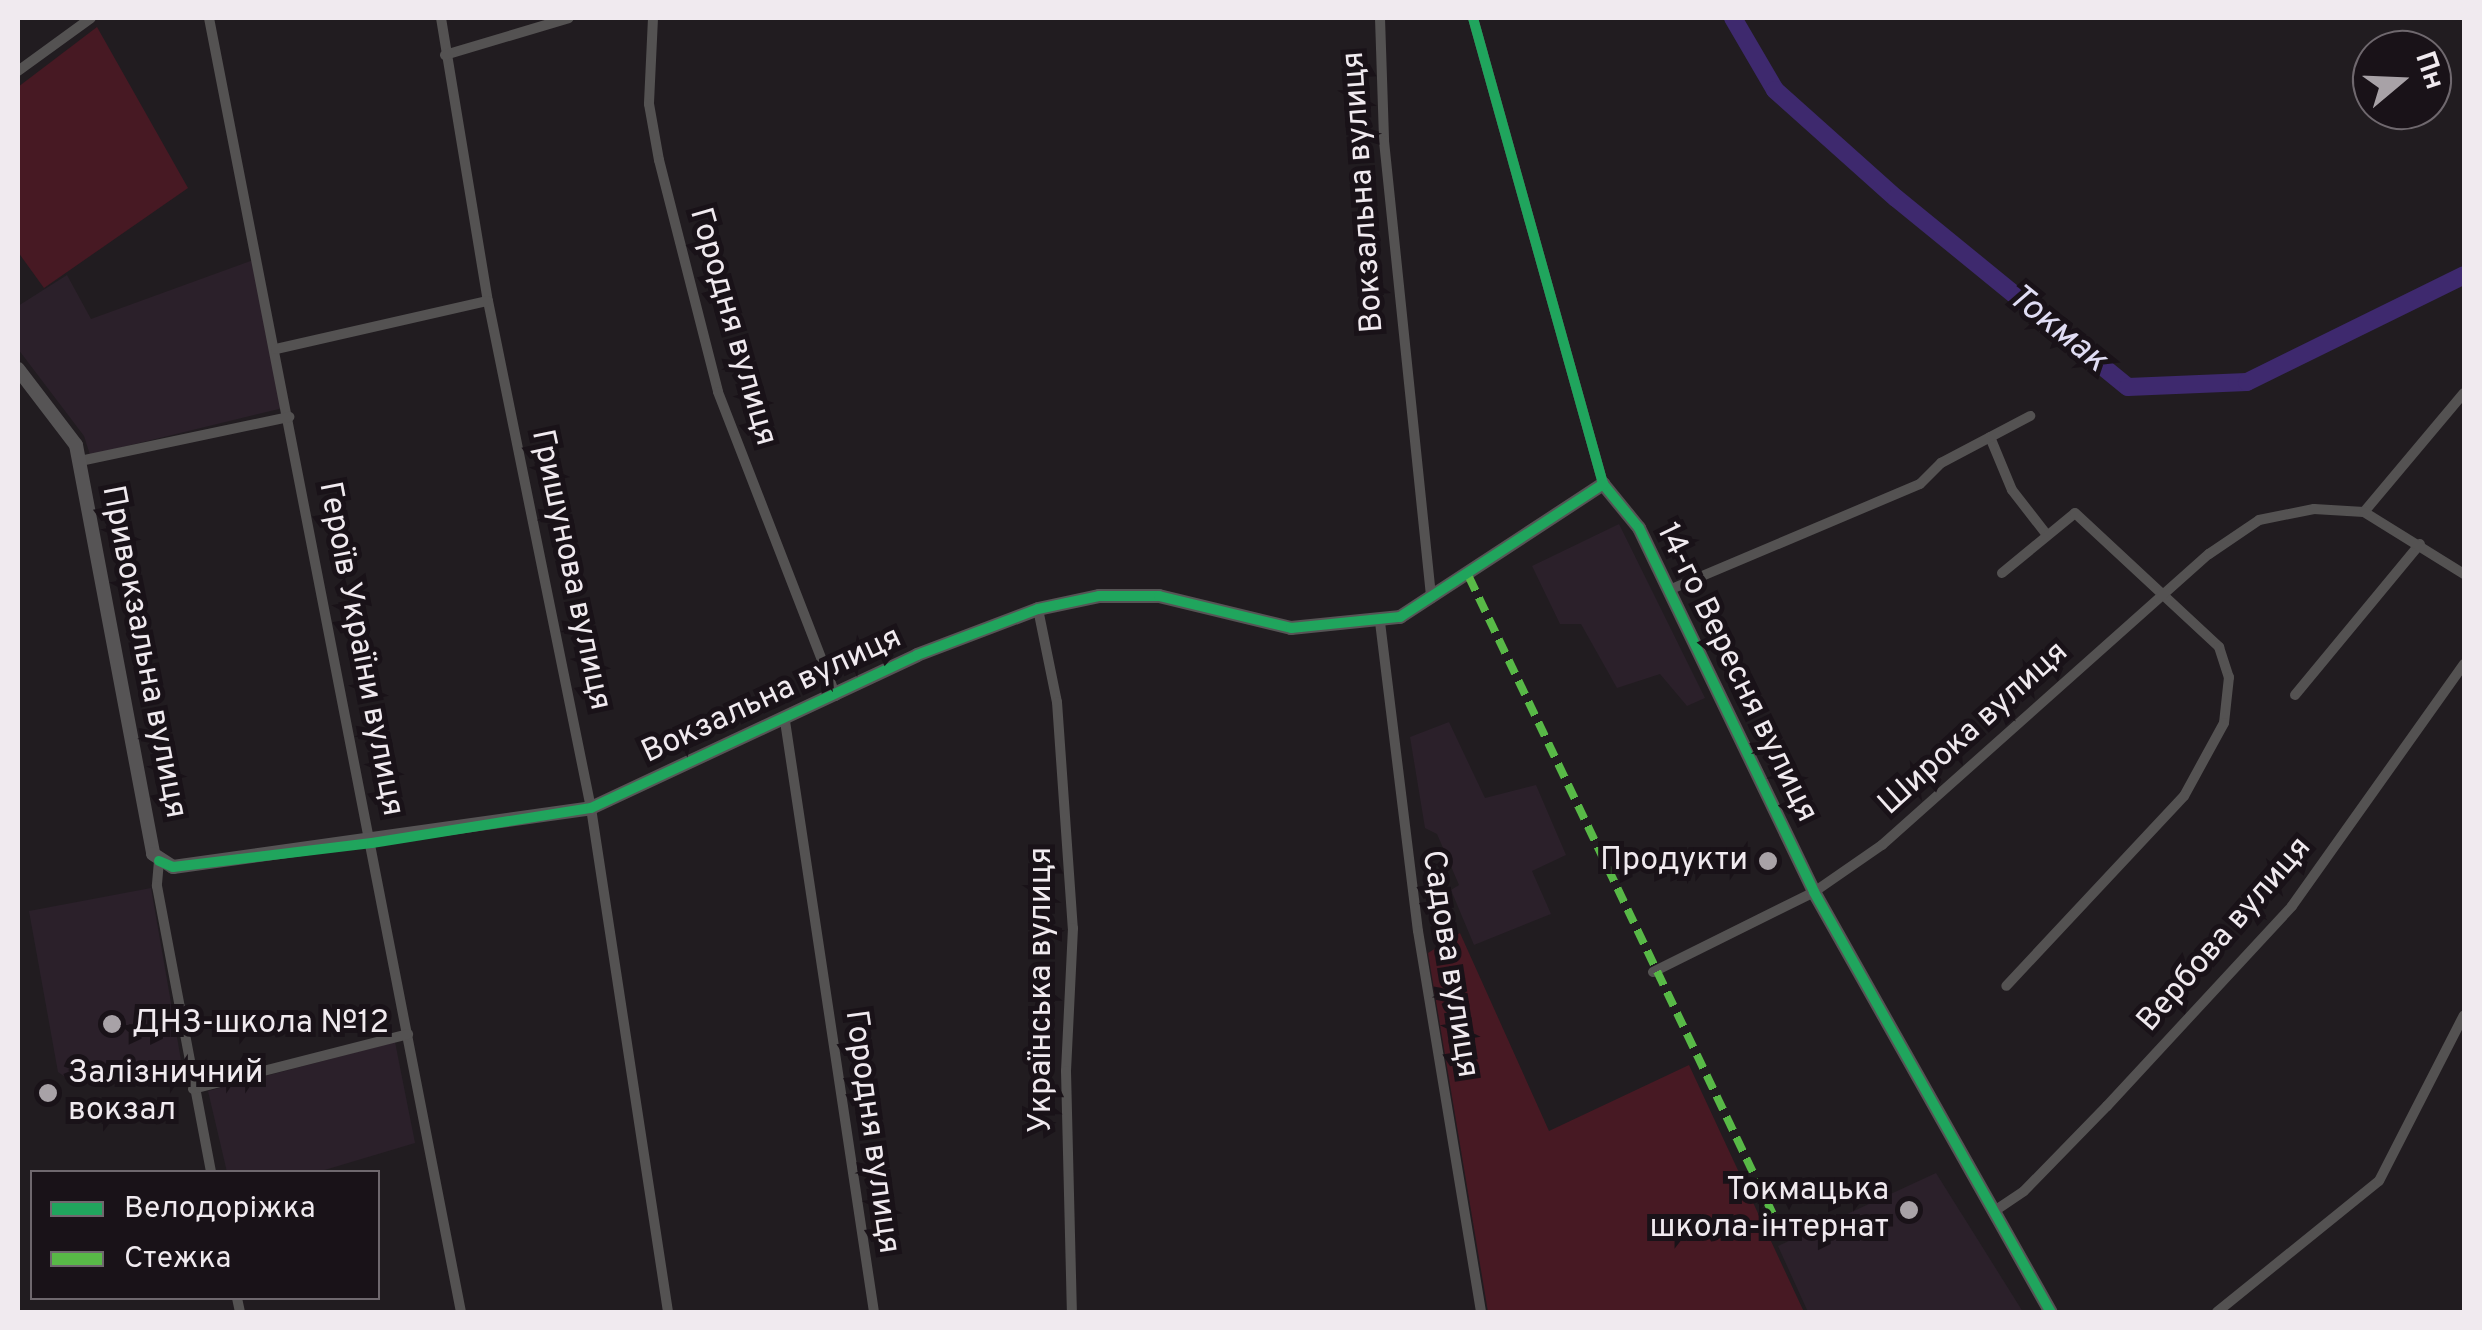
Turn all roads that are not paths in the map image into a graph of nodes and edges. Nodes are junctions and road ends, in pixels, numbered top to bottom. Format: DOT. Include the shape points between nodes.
graph roads {
  1 [pos="90,18"];
  2 [pos="209,18"];
  3 [pos="440,18"];
  4 [pos="569,18"];
  5 [pos="653,18"];
  6 [pos="1380,18"];
  7 [pos="1473,18"];
  8 [pos="445,54"];
  9 [pos="18,71"];
  10 [pos="488,301"];
  11 [pos="276,349"];
  12 [pos="18,369"];
  13 [pos="2464,393"];
  14 [pos="2030,416"];
  15 [pos="289,417"];
  16 [pos="1990,437"];
  17 [pos="80,461"];
  18 [pos="1603,484"];
  19 [pos="2364,512"];
  20 [pos="2048,536"];
  21 [pos="2420,544"];
  22 [pos="2002,573"];
  23 [pos="2464,574"];
  24 [pos="1669,590"];
  25 [pos="2160,596"];
  26 [pos="1431,601"];
  27 [pos="1038,609"];
  28 [pos="1380,622"];
  29 [pos="2464,664"];
  30 [pos="2295,695"];
  31 [pos="836,697"];
  32 [pos="785,721"];
  33 [pos="592,808"];
  34 [pos="372,843"];
  35 [pos="159,861"];
  36 [pos="1814,892"];
  37 [pos="1654,972"];
  38 [pos="2006,986"];
  39 [pos="2464,1015"];
  40 [pos="408,1034"];
  41 [pos="193,1088"];
  42 [pos="211,1170"];
  43 [pos="1994,1212"];
  44 [pos="461,1312"];
  45 [pos="668,1312"];
  46 [pos="874,1312"];
  47 [pos="1072,1312"];
  48 [pos="1480,1312"];
  49 [pos="2052,1312"];
  50 [pos="2217,1312"];
  1 -- 9 [label="street"];
  2 -- 11 [label="street, Героїв України вулиця"];
  3 -- 8 [label="street, Гришунова вулиця"];
  4 -- 8 [label="street"];
  5 -- 31 [label="street, Городня вулиця" via="649,104 718,392"];
  6 -- 26 [label="street, Вокзальна вулиця" via="1387,175"];
  7 -- 18 [label="street, 14-го Вересня вулиця"];
  8 -- 10 [label="street, Гришунова вулиця"];
  10 -- 11 [label="street"];
  10 -- 33 [label="street, Гришунова вулиця"];
  11 -- 15 [label="street, Героїв України вулиця"];
  12 -- 17 [label="street, Привокзальна вулиця" via="76,444"];
  13 -- 19 [label="street"];
  14 -- 16 [label="street, 14-го Вересня вулиця"];
  15 -- 17 [label="street, Привокзальна вулиця"];
  15 -- 34 [label="street, Героїв України вулиця"];
  16 -- 20 [label="street" via="2012,490"];
  16 -- 24 [label="street, 14-го Вересня вулиця" via="1941,463 1920,484"];
  17 -- 35 [label="street, Привокзальна вулиця"];
  18 -- 24 [label="street, 14-го Вересня вулиця" via="1639,528"];
  18 -- 26 [label="street, Вокзальна вулиця"];
  19 -- 21 [label="street"];
  19 -- 25 [label="street, Широка вулиця" via="2314,509 2259,520"];
  20 -- 22 [label="street"];
  20 -- 25 [label="street" via="2074,513"];
  21 -- 23 [label="street"];
  21 -- 30 [label="street"];
  24 -- 36 [label="street, 14-го Вересня вулиця"];
  25 -- 36 [label="street, Широка вулиця" via="1882,845"];
  25 -- 38 [label="street" via="2219,647 2229,677 2224,723 2184,796"];
  26 -- 28 [label="street, Вокзальна вулиця"];
  27 -- 28 [label="street, Вокзальна вулиця" via="1099,596 1159,596 1291,628"];
  27 -- 31 [label="street, Вокзальна вулиця" via="916,656"];
  27 -- 47 [label="street, Українська вулиця" via="1057,702 1073,928 1066,1071"];
  28 -- 48 [label="street, Садова вулиця" via="1418,931"];
  29 -- 43 [label="street, Вербова вулиця" via="2292,906 2024,1192"];
  31 -- 32 [label="street, Вокзальна вулиця"];
  32 -- 33 [label="street, Вокзальна вулиця"];
  32 -- 46 [label="street, Городня вулиця" via="803,808 843,1141"];
  33 -- 34 [label="street, Вокзальна вулиця"];
  33 -- 45 [label="street, Гришунова вулиця"];
  34 -- 35 [label="street, Вокзальна вулиця" via="173,867"];
  34 -- 40 [label="street, Героїв України вулиця"];
  35 -- 41 [label="street, Привокзальна вулиця" via="157,886"];
  36 -- 37 [label="street, Широка вулиця"];
  36 -- 43 [label="street, 14-го Вересня вулиця"];
  39 -- 50 [label="street" via="2379,1181"];
  40 -- 41 [label="street"];
  40 -- 44 [label="street, Героїв України вулиця"];
  41 -- 42 [label="street, Привокзальна вулиця"];
  43 -- 49 [label="street, 14-го Вересня вулиця"];
}
